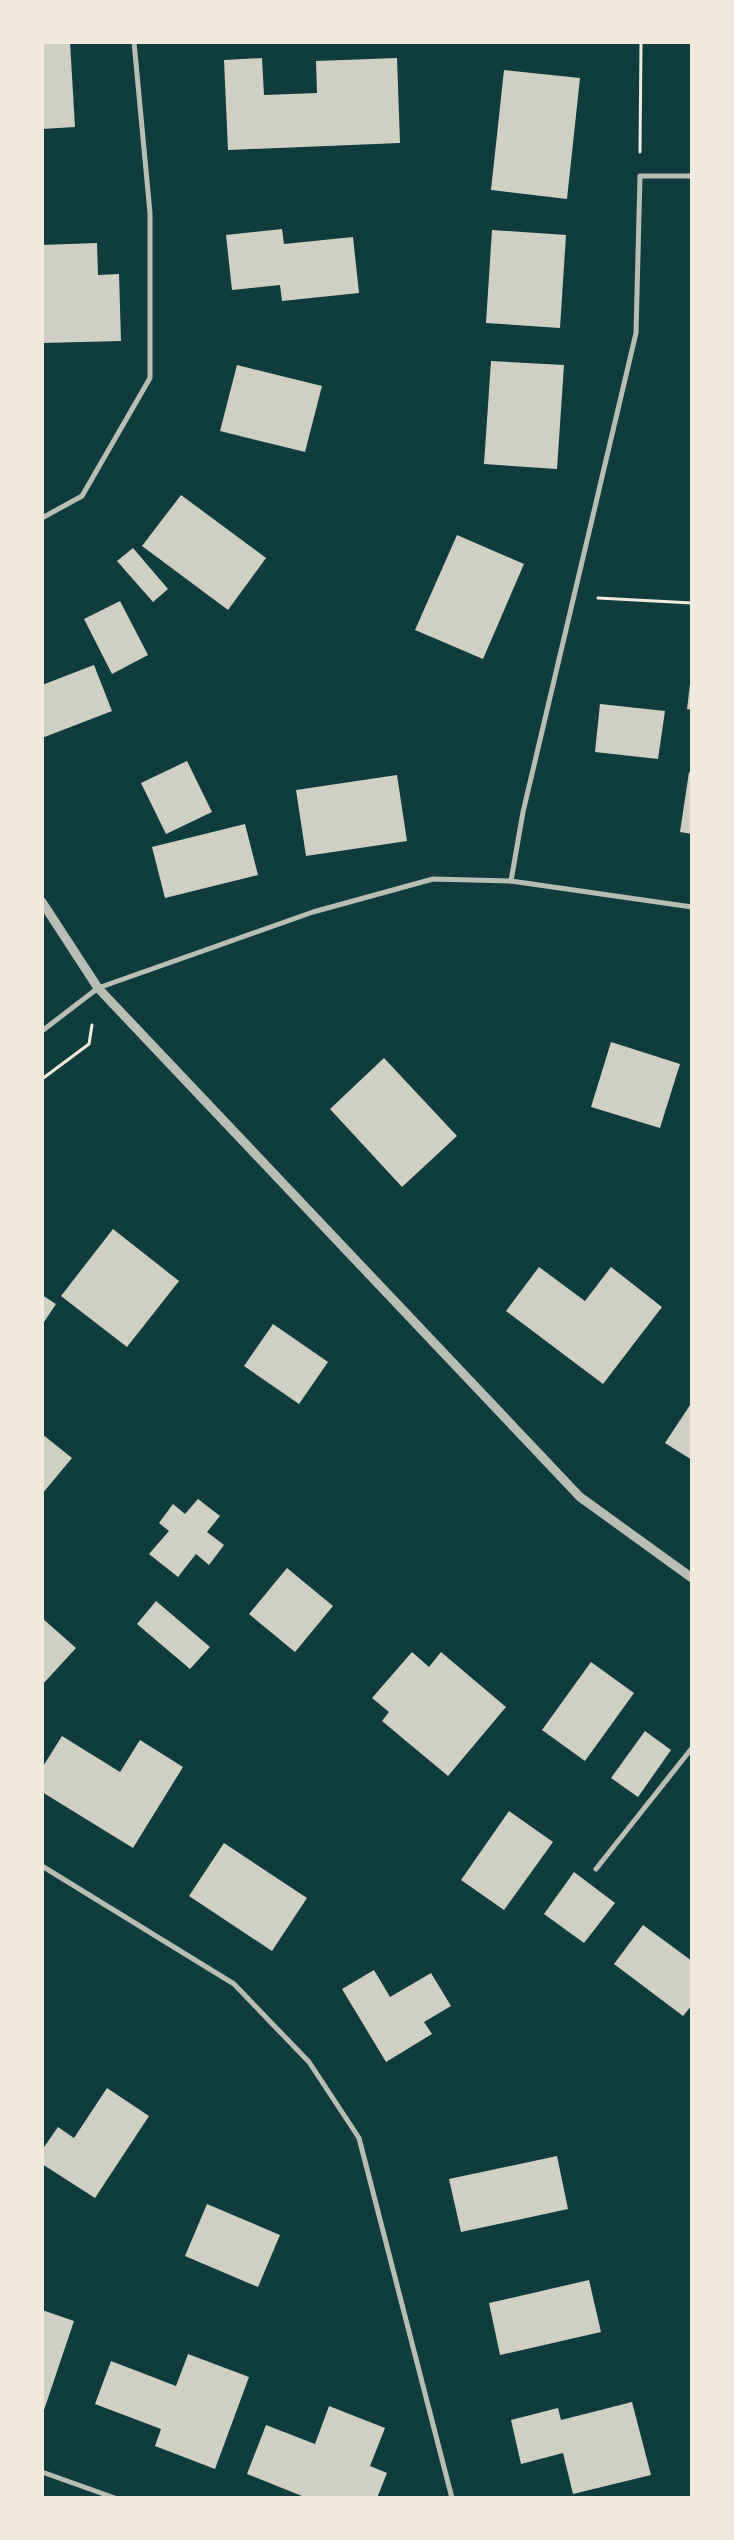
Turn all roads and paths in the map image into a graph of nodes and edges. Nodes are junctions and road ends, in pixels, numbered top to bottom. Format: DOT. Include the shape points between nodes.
graph roads {
  1 [pos="134,42"];
  2 [pos="640,42"];
  3 [pos="640,176"];
  4 [pos="692,176"];
  5 [pos="42,518"];
  6 [pos="576,590"];
  7 [pos="692,603"];
  8 [pos="511,881"];
  9 [pos="42,902"];
  10 [pos="692,906"];
  11 [pos="98,988"];
  12 [pos="42,1031"];
  13 [pos="42,1079"];
  14 [pos="692,1578"];
  15 [pos="692,1748"];
  16 [pos="42,1866"];
  17 [pos="596,1869"];
  18 [pos="42,2472"];
  19 [pos="115,2498"];
  20 [pos="452,2498"];
  1 -- 5 [label="street" via="150,213 150,378 82,496"];
  2 -- 3 [label="path"];
  3 -- 4 [label="street"];
  3 -- 6 [label="street" via="636,333"];
  6 -- 7 [label="path" via="603,600"];
  6 -- 8 [label="street" via="523,812"];
  8 -- 10 [label="street"];
  8 -- 11 [label="street" via="433,879 313,912"];
  9 -- 11 [label="street"];
  11 -- 12 [label="street"];
  11 -- 13 [label="path" via="89,1044"];
  11 -- 14 [label="street" via="580,1497"];
  15 -- 17 [label="street"];
  16 -- 20 [label="street" via="234,1984 309,2062 359,2138"];
  18 -- 19 [label="street"];
}
